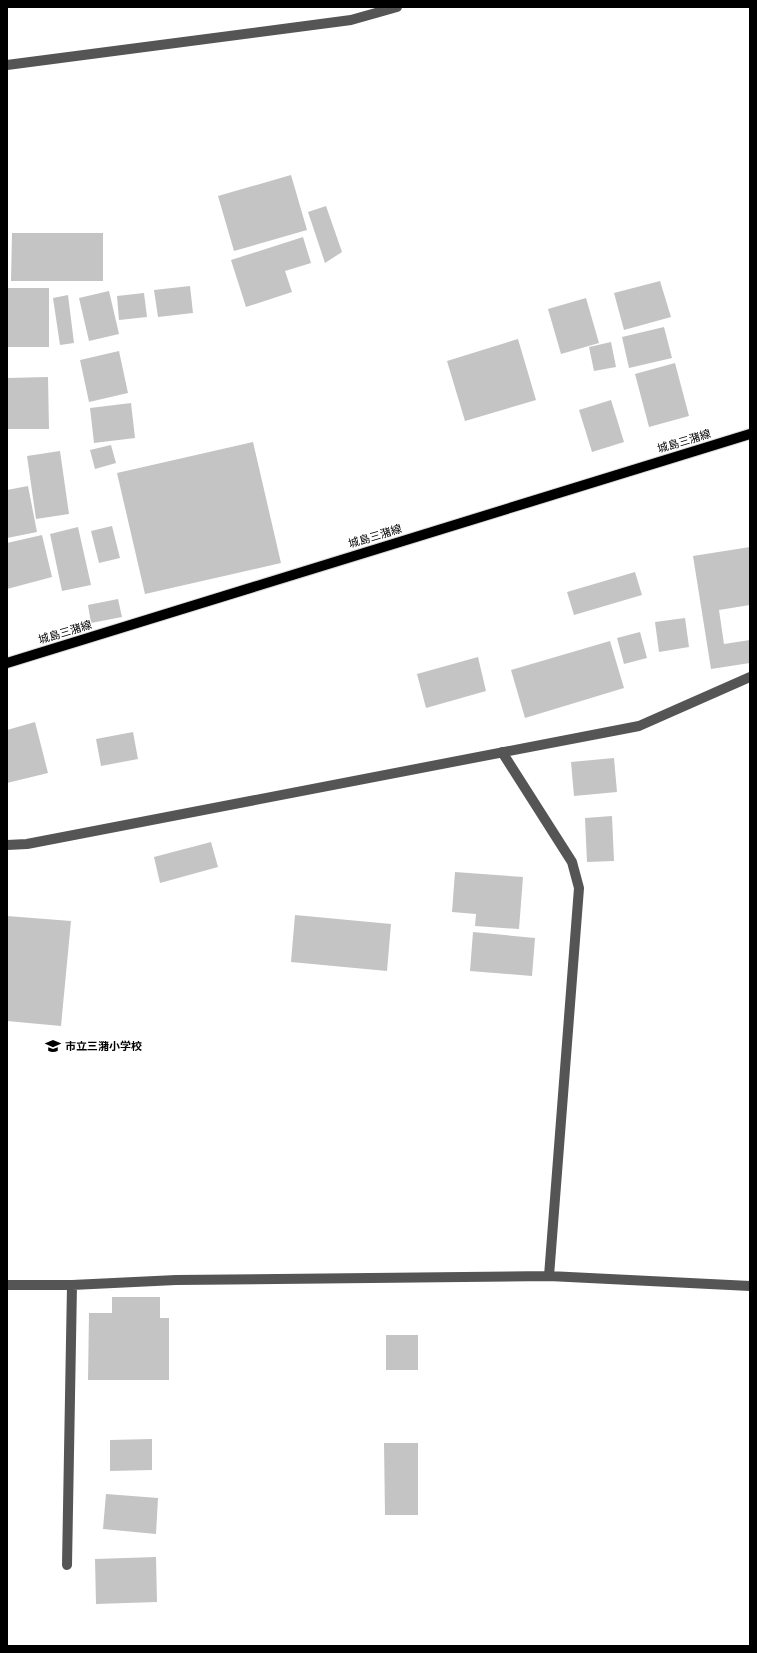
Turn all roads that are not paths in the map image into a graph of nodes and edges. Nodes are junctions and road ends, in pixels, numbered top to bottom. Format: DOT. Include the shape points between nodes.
graph roads {
  1 [pos="397,7"];
  2 [pos="7,65"];
  3 [pos="750,434"];
  4 [pos="7,663"];
  5 [pos="750,677"];
  6 [pos="502,752"];
  7 [pos="7,845"];
  8 [pos="550,1276"];
  9 [pos="7,1285"];
  10 [pos="72,1285"];
  11 [pos="750,1286"];
  12 [pos="67,1565"];
  1 -- 2 [label="street" via="351,20"];
  3 -- 4 [label="main road, 城島三潴線"];
  5 -- 6 [label="street" via="639,726"];
  6 -- 7 [label="street" via="27,844"];
  6 -- 8 [label="street" via="572,862 579,888"];
  8 -- 10 [label="street" via="176,1280"];
  8 -- 11 [label="street"];
  9 -- 10 [label="street"];
  10 -- 12 [label="street"];
}
